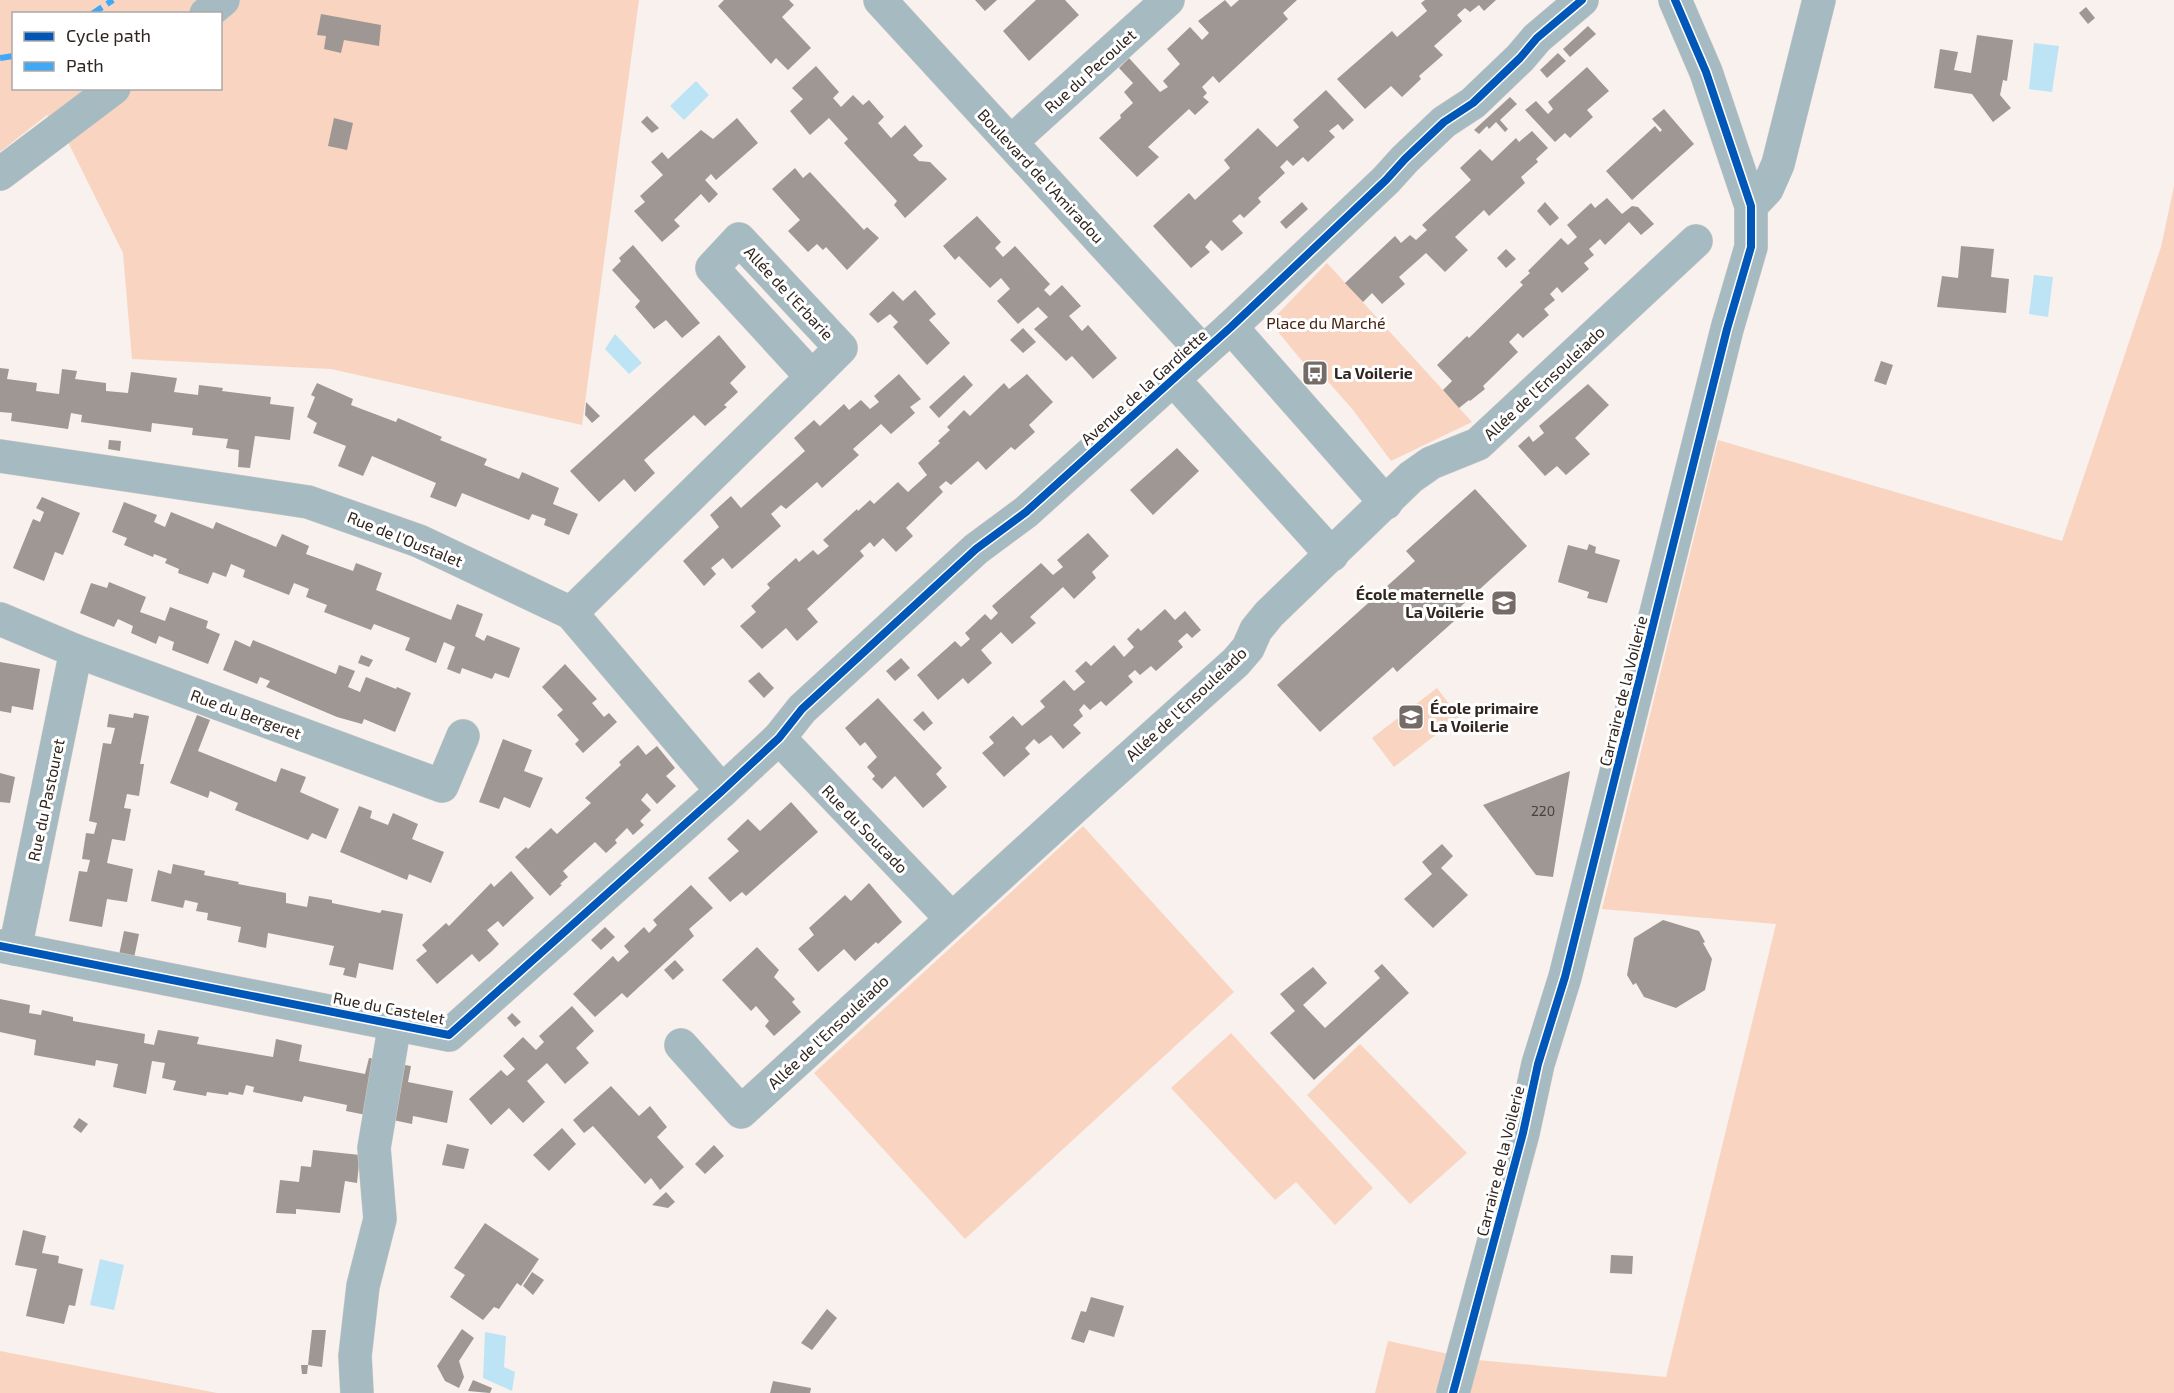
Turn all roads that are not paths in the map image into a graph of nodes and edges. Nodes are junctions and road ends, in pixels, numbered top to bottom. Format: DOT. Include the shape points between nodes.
graph roads {
  1 [pos="223,0"];
  2 [pos="880,0"];
  3 [pos="1168,0"];
  4 [pos="1582,0"];
  5 [pos="1675,0"];
  6 [pos="1819,0"];
  7 [pos="208,12"];
  8 [pos="111,90"];
  9 [pos="1011,142"];
  10 [pos="0,174"];
  11 [pos="1751,206"];
  12 [pos="1696,241"];
  13 [pos="1231,327"];
  14 [pos="1203,352"];
  15 [pos="812,377"];
  16 [pos="1172,378"];
  17 [pos="0,456"];
  18 [pos="1386,503"];
  19 [pos="1332,555"];
  20 [pos="571,613"];
  21 [pos="0,619"];
  22 [pos="76,651"];
  23 [pos="463,736"];
  24 [pos="779,738"];
  25 [pos="722,791"];
  26 [pos="952,919"];
  27 [pos="8,948"];
  28 [pos="395,1023"];
  29 [pos="681,1045"];
  30 [pos="357,1393"];
  31 [pos="1454,1393"];
  1 -- 7 [label="street"];
  2 -- 9 [label="street, Boulevard de l'Amiradou"];
  3 -- 9 [label="street, Rue du Pecoulet"];
  4 -- 13 [label="street, Avenue de la Gardiette" via="1537,38 1473,103 1444,122"];
  5 -- 11 [label="street, Carraire de la Voilerie" via="1706,72"];
  6 -- 11 [label="street" via="1778,164 1767,189"];
  8 -- 10 [label="street"];
  9 -- 14 [label="street, Boulevard de l'Amiradou"];
  11 -- 31 [label="street, Carraire de la Voilerie" via="1751,247 1565,977 1538,1064"];
  12 -- 18 [label="street, Allée de l'Ensouleiado" via="1478,444 1431,463"];
  13 -- 14 [label="street, Avenue de la Gardiette"];
  13 -- 18 [label="street"];
  14 -- 16 [label="street, Avenue de la Gardiette"];
  15 -- 20 [label="street"];
  16 -- 19 [label="street"];
  16 -- 24 [label="street, Avenue de la Gardiette" via="1026,512 976,549 802,709"];
  17 -- 20 [label="street, Rue de l'Oustalet" via="308,502 419,541"];
  18 -- 19 [label="street, Allée de l'Ensouleiado"];
  19 -- 26 [label="street, Allée de l'Ensouleiado" via="1269,614 1236,662"];
  20 -- 25 [label="street, Rue de l'Oustalet"];
  21 -- 22 [label="street, Rue du Bergeret"];
  22 -- 23 [label="street, Rue du Bergeret" via="442,786"];
  22 -- 27 [label="street, Rue du Pastouret"];
  24 -- 25 [label="street, Avenue de la Gardiette"];
  24 -- 26 [label="street, Rue du Soucado"];
  25 -- 28 [label="street, Rue du Castelet" via="449,1035"];
  26 -- 29 [label="street, Allée de l'Ensouleiado" via="741,1112"];
  27 -- 28 [label="street, Rue du Castelet"];
  28 -- 30 [label="street" via="374,1148 380,1219 363,1286 355,1356"];
}
